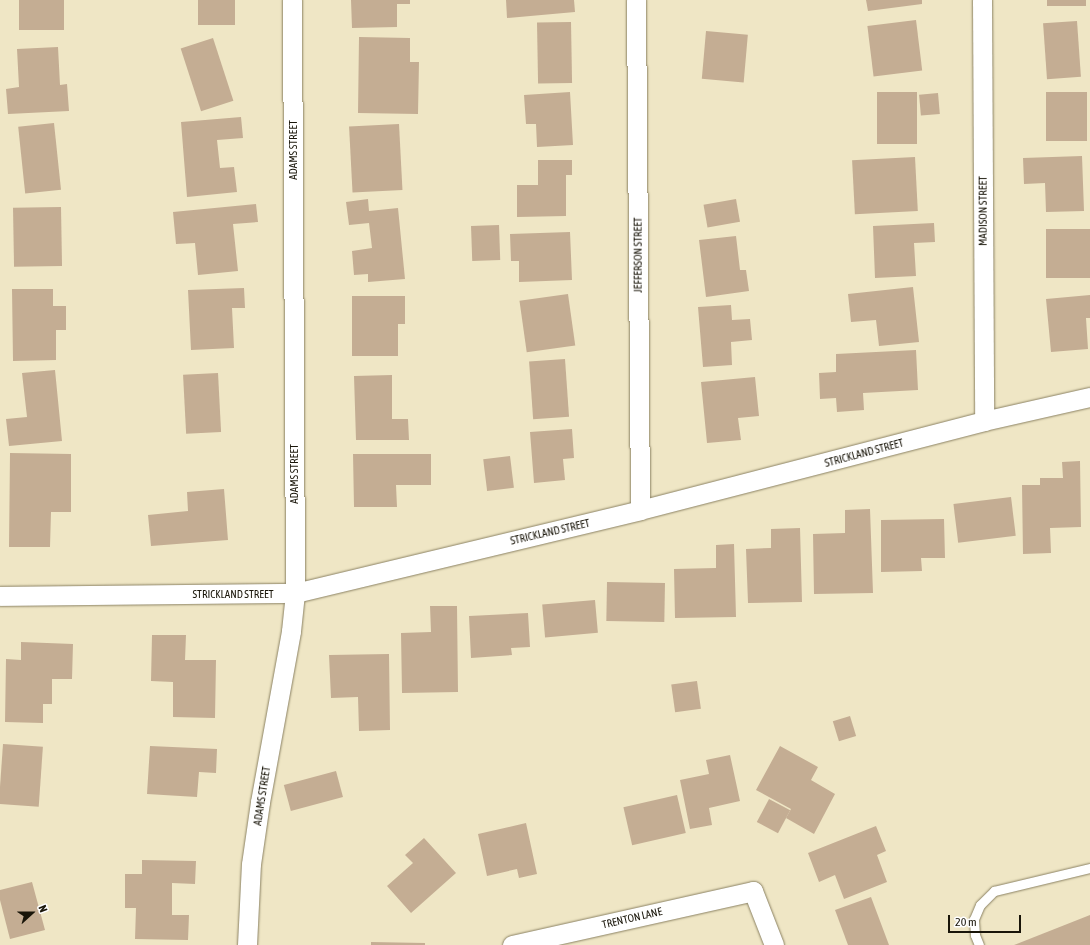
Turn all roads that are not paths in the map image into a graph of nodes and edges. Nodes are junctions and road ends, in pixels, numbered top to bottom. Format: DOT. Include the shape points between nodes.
graph roads {
  1 [pos="292,0"];
  2 [pos="636,0"];
  3 [pos="982,0"];
  4 [pos="1090,397"];
  5 [pos="984,421"];
  6 [pos="640,510"];
  7 [pos="295,593"];
  8 [pos="0,596"];
  9 [pos="1090,868"];
  10 [pos="247,945"];
  11 [pos="512,945"];
  12 [pos="774,945"];
  13 [pos="979,945"];
  1 -- 7 [label="street, ADAMS STREET"];
  2 -- 6 [label="street, JEFFERSON STREET"];
  3 -- 5 [label="street, MADISON STREET"];
  4 -- 5 [label="street, STRICKLAND STREET"];
  5 -- 6 [label="street, STRICKLAND STREET"];
  6 -- 7 [label="street, STRICKLAND STREET"];
  7 -- 8 [label="street, STRICKLAND STREET"];
  7 -- 10 [label="street, ADAMS STREET" via="291,631 251,864"];
  9 -- 13 [label="lane" via="994,891 980,904 974,919 975,935"];
  11 -- 12 [label="street, TRENTON LANE" via="753,891"];
}
